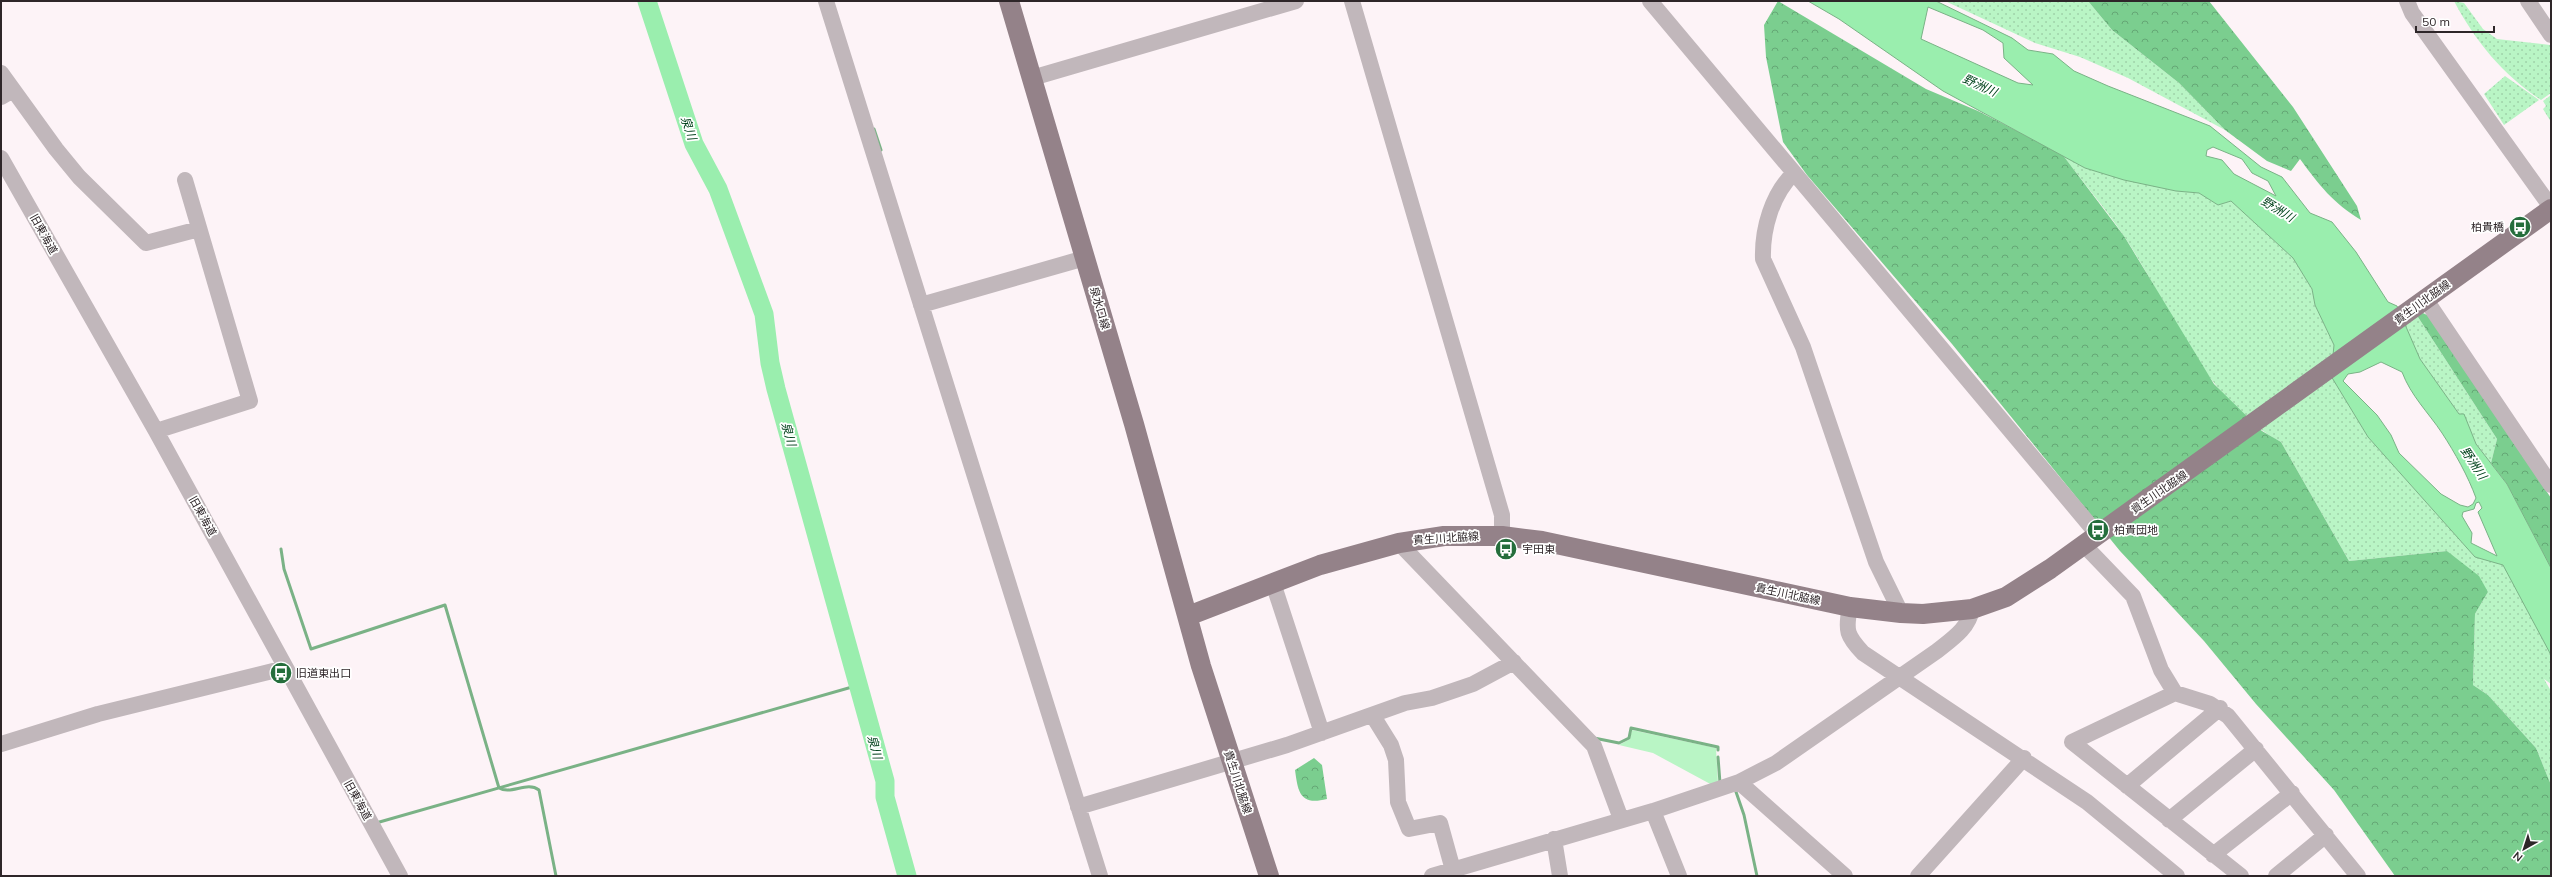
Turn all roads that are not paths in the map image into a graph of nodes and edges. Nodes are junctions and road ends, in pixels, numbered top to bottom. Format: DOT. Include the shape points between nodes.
graph roads {
  1 [pos="826,1"];
  2 [pos="1009,1"];
  3 [pos="1296,1"];
  4 [pos="1352,1"];
  5 [pos="1650,1"];
  6 [pos="2407,1"];
  7 [pos="2532,2"];
  8 [pos="2551,35"];
  9 [pos="1,73"];
  10 [pos="1032,78"];
  11 [pos="7,93"];
  12 [pos="1,158"];
  13 [pos="1794,173"];
  14 [pos="185,180"];
  15 [pos="2551,208"];
  16 [pos="199,229"];
  17 [pos="1085,258"];
  18 [pos="2421,304"];
  19 [pos="921,305"];
  20 [pos="156,430"];
  21 [pos="2551,485"];
  22 [pos="1502,536"];
  23 [pos="2090,540"];
  24 [pos="1399,543"];
  25 [pos="1273,583"];
  26 [pos="1850,607"];
  27 [pos="1972,609"];
  28 [pos="1901,613"];
  29 [pos="1188,616"];
  30 [pos="1514,662"];
  31 [pos="285,668"];
  32 [pos="1900,678"];
  33 [pos="2175,693"];
  34 [pos="2220,708"];
  35 [pos="1373,716"];
  36 [pos="1322,733"];
  37 [pos="1,744"];
  38 [pos="2256,749"];
  39 [pos="2024,758"];
  40 [pos="1231,761"];
  41 [pos="1739,782"];
  42 [pos="2127,786"];
  43 [pos="2292,793"];
  44 [pos="1078,807"];
  45 [pos="1653,811"];
  46 [pos="1621,819"];
  47 [pos="2169,820"];
  48 [pos="2326,835"];
  49 [pos="1554,839"];
  50 [pos="2213,855"];
  51 [pos="1453,870"];
  52 [pos="400,876"];
  53 [pos="1100,876"];
  54 [pos="1269,876"];
  55 [pos="1432,876"];
  56 [pos="1560,876"];
  57 [pos="1679,876"];
  58 [pos="1846,876"];
  59 [pos="1918,876"];
  60 [pos="2177,876"];
  61 [pos="2241,876"];
  62 [pos="2276,876"];
  63 [pos="2358,876"];
  1 -- 19 [label="street"];
  2 -- 10 [label="main road, 泉水口線"];
  3 -- 10 [label="street"];
  4 -- 22 [label="street" via="1502,515"];
  5 -- 13 [label="street"];
  6 -- 15 [label="street" via="2412,14"];
  7 -- 8 [label="street"];
  9 -- 11 [label="street"];
  10 -- 17 [label="main road, 泉水口線"];
  11 -- 16 [label="street" via="79,177 146,242"];
  12 -- 20 [label="street, 旧東海道"];
  13 -- 23 [label="street"];
  13 -- 28 [label="street" via="1776,196 1764,243 1763,259 1803,347 1876,562"];
  14 -- 16 [label="street"];
  15 -- 18 [label="main road, 貴生川北脇線"];
  16 -- 20 [label="street" via="235,328 250,401"];
  17 -- 19 [label="street"];
  17 -- 29 [label="main road, 泉水口線"];
  18 -- 21 [label="street"];
  18 -- 23 [label="main road, 貴生川北脇線"];
  19 -- 44 [label="street"];
  20 -- 31 [label="street, 旧東海道"];
  22 -- 24 [label="main road, 貴生川北脇線" via="1444,536"];
  22 -- 26 [label="main road, 貴生川北脇線" via="1542,541"];
  23 -- 27 [label="main road, 貴生川北脇線" via="2022,588 2006,597"];
  23 -- 33 [label="street" via="2132,596 2161,670"];
  24 -- 25 [label="main road, 貴生川北脇線" via="1320,565"];
  24 -- 30 [label="street"];
  25 -- 29 [label="main road, 貴生川北脇線"];
  25 -- 36 [label="street"];
  26 -- 28 [label="main road, 貴生川北脇線"];
  26 -- 32 [label="street" via="1847,624 1849,638 1863,653"];
  27 -- 28 [label="main road, 貴生川北脇線" via="1923,614"];
  27 -- 32 [label="street" via="1971,618 1960,632"];
  29 -- 40 [label="main road, 貴生川北脇線"];
  30 -- 35 [label="street" via="1473,684 1432,698 1405,703"];
  30 -- 46 [label="street" via="1594,746"];
  31 -- 37 [label="street" via="98,714"];
  31 -- 52 [label="street, 旧東海道"];
  32 -- 39 [label="street"];
  32 -- 41 [label="street" via="1776,763"];
  33 -- 34 [label="street"];
  33 -- 42 [label="street" via="2072,742"];
  34 -- 38 [label="street"];
  34 -- 42 [label="street"];
  35 -- 36 [label="street"];
  35 -- 51 [label="street" via="1391,745 1396,760 1398,802 1409,829 1440,824"];
  36 -- 40 [label="street"];
  38 -- 43 [label="street"];
  38 -- 47 [label="street"];
  39 -- 59 [label="street"];
  39 -- 60 [label="street" via="2087,802"];
  40 -- 44 [label="street"];
  40 -- 54 [label="main road, 貴生川北脇線"];
  41 -- 45 [label="street"];
  41 -- 58 [label="street"];
  42 -- 47 [label="street"];
  43 -- 48 [label="street"];
  43 -- 50 [label="street"];
  44 -- 53 [label="street"];
  45 -- 46 [label="street"];
  45 -- 57 [label="street"];
  46 -- 49 [label="street"];
  47 -- 50 [label="street"];
  48 -- 62 [label="street"];
  48 -- 63 [label="street"];
  49 -- 51 [label="street"];
  49 -- 56 [label="street"];
  50 -- 61 [label="street"];
  51 -- 55 [label="street"];
}
